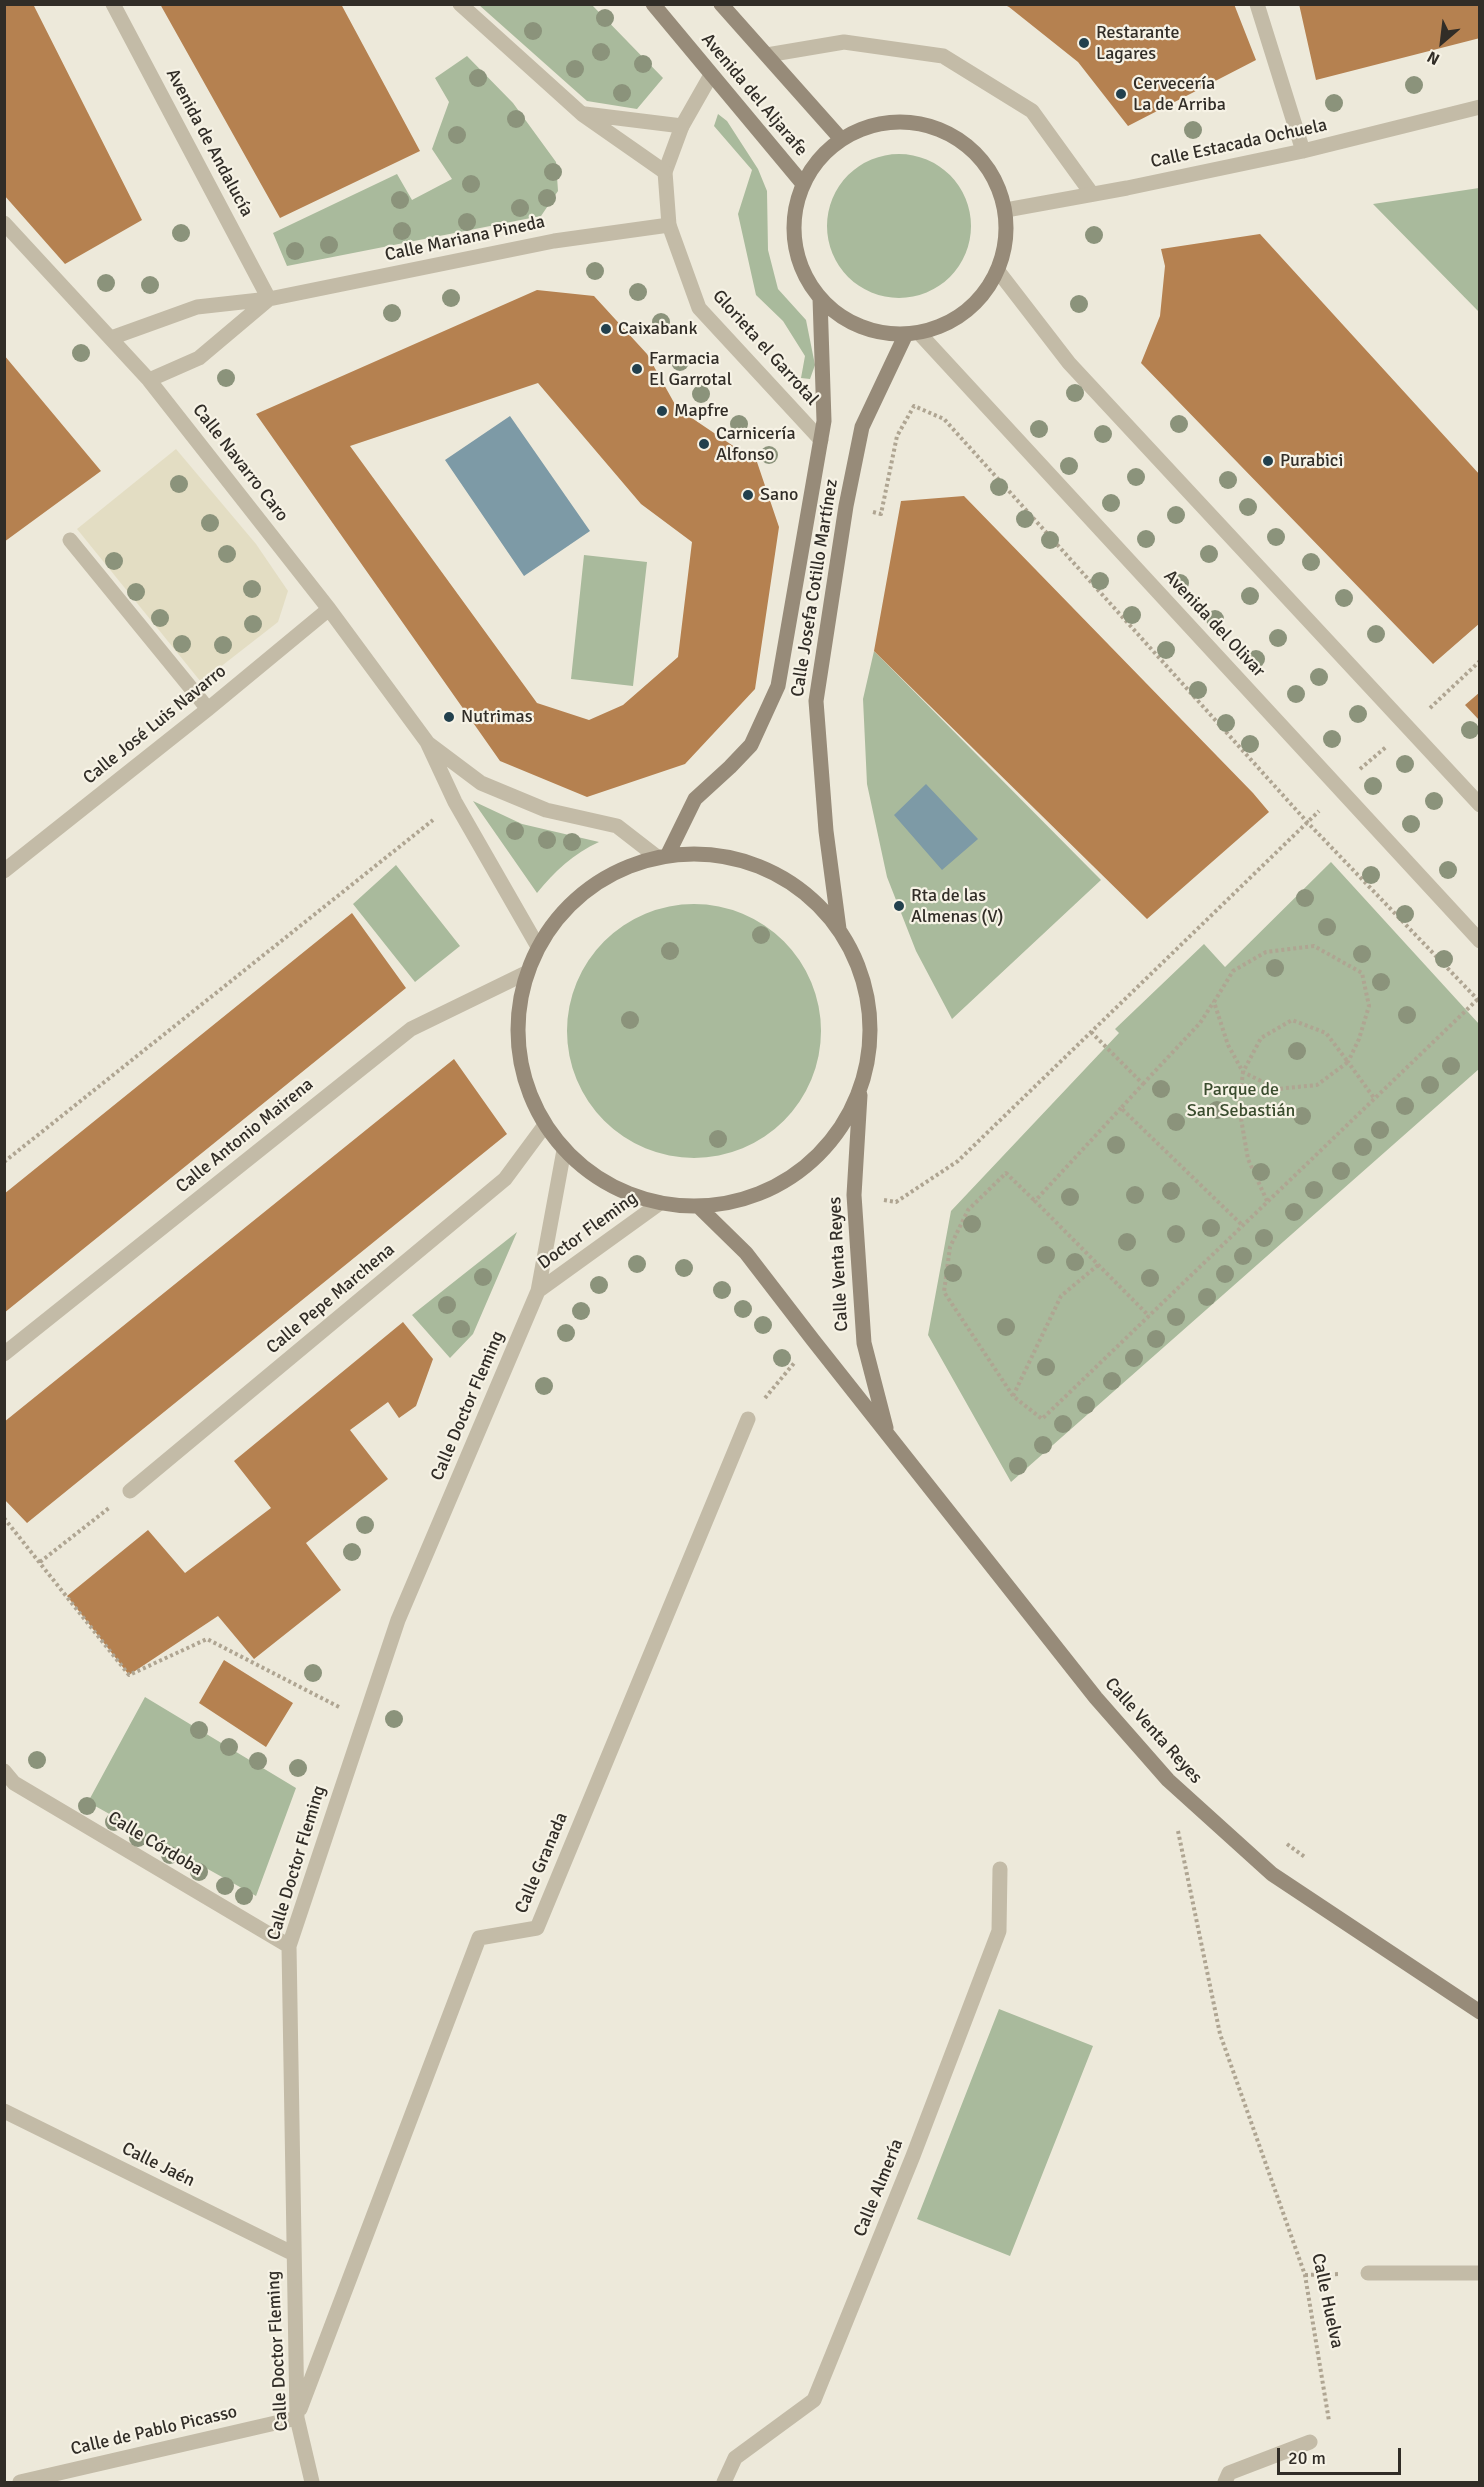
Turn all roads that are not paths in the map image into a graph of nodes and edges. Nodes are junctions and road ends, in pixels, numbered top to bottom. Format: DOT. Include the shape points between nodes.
graph roads {
  1 [pos="113,4"];
  2 [pos="460,4"];
  3 [pos="653,4"];
  4 [pos="721,4"];
  5 [pos="1257,4"];
  6 [pos="767,55"];
  7 [pos="711,75"];
  8 [pos="1479,107"];
  9 [pos="582,114"];
  10 [pos="682,126"];
  11 [pos="841,139"];
  12 [pos="1303,151"];
  13 [pos="665,172"];
  14 [pos="803,184"];
  15 [pos="1092,194"];
  16 [pos="1006,210"];
  17 [pos="4,223"];
  18 [pos="669,225"];
  19 [pos="998,271"];
  20 [pos="820,298"];
  21 [pos="269,299"];
  22 [pos="913,334"];
  23 [pos="111,338"];
  24 [pos="149,380"];
  25 [pos="821,440"];
  26 [pos="70,540"];
  27 [pos="329,609"];
  28 [pos="208,709"];
  29 [pos="427,742"];
  30 [pos="1479,805"];
  31 [pos="662,856"];
  32 [pos="4,871"];
  33 [pos="839,929"];
  34 [pos="1479,941"];
  35 [pos="537,945"];
  36 [pos="526,973"];
  37 [pos="861,1090"];
  38 [pos="545,1125"];
  39 [pos="564,1150"];
  40 [pos="660,1203"];
  41 [pos="698,1206"];
  42 [pos="538,1291"];
  43 [pos="4,1354"];
  44 [pos="748,1419"];
  45 [pos="888,1433"];
  46 [pos="130,1491"];
  47 [pos="4,1771"];
  48 [pos="1000,1869"];
  49 [pos="289,1946"];
  50 [pos="1479,2012"];
  51 [pos="4,2111"];
  52 [pos="294,2254"];
  53 [pos="1368,2273"];
  54 [pos="1479,2273"];
  55 [pos="297,2418"];
  56 [pos="1310,2442"];
  57 [pos="20,2482"];
  58 [pos="312,2482"];
  59 [pos="724,2482"];
  60 [pos="1225,2482"];
  1 -- 21 [label="street, Avenida de Andalucía"];
  2 -- 9 [label="street"];
  3 -- 7 [label="main road, Avenida del Aljarafe"];
  4 -- 6 [label="main road, Avenida del Aljarafe"];
  5 -- 12 [label="street"];
  6 -- 11 [label="main road, Avenida del Aljarafe"];
  6 -- 15 [label="street" via="844,42 943,56 1032,111"];
  7 -- 10 [label="street, Glorieta el Garrotal"];
  7 -- 14 [label="main road, Avenida del Aljarafe"];
  8 -- 12 [label="street, Calle Estacada Ochuela"];
  9 -- 10 [label="street"];
  9 -- 13 [label="street"];
  10 -- 13 [label="street, Glorieta el Garrotal"];
  11 -- 14 [label="main road" via="819,159"];
  11 -- 16 [label="main road" via="873,125 908,122 942,131 972,150 994,177"];
  12 -- 15 [label="street, Calle Estacada Ochuela"];
  13 -- 18 [label="street, Glorieta el Garrotal"];
  14 -- 20 [label="main road" via="794,213 795,243 803,273"];
  15 -- 16 [label="street, Calle Estacada Ochuela"];
  16 -- 19 [label="main road" via="1006,241"];
  17 -- 23 [label="street, Calle Navarro Caro"];
  18 -- 21 [label="street, Calle Mariana Pineda" via="554,241"];
  18 -- 25 [label="street, Glorieta el Garrotal" via="699,308"];
  19 -- 22 [label="main road" via="979,300 952,322"];
  19 -- 30 [label="street" via="1069,363"];
  20 -- 22 [label="main road" via="845,319 874,332"];
  20 -- 25 [label="main road, Calle Josefa Cotillo Martínez" via="824,378"];
  21 -- 23 [label="street, Calle Mariana Pineda" via="197,307"];
  21 -- 24 [label="street, Calle Mariana Pineda" via="199,358"];
  22 -- 33 [label="main road, Calle Josefa Cotillo Martínez" via="862,427 816,701 826,831"];
  22 -- 34 [label="street, Avenida del Olivar"];
  23 -- 24 [label="street, Calle Navarro Caro"];
  24 -- 27 [label="street, Calle Navarro Caro"];
  25 -- 31 [label="main road, Calle Josefa Cotillo Martínez" via="778,686 751,745 695,799"];
  26 -- 28 [label="street"];
  27 -- 28 [label="street, Calle José Luis Navarro"];
  27 -- 29 [label="street, Calle Navarro Caro"];
  28 -- 32 [label="street, Calle José Luis Navarro"];
  29 -- 31 [label="street, Calle Navarro Caro" via="481,783 546,810 617,826"];
  29 -- 35 [label="street, Calle Navarro Caro" via="455,802"];
  31 -- 33 [label="main road" via="717,855 765,867 806,893"];
  31 -- 35 [label="main road" via="587,888"];
  33 -- 37 [label="main road" via="864,979 871,1035"];
  35 -- 36 [label="main road"];
  36 -- 38 [label="main road" via="516,1025 523,1076"];
  36 -- 43 [label="street, Calle Antonio Mairena" via="411,1029"];
  37 -- 41 [label="main road" via="835,1136 797,1173 750,1197"];
  37 -- 45 [label="main road, Calle Venta Reyes" via="854,1195 864,1343"];
  38 -- 39 [label="main road"];
  38 -- 46 [label="street, Calle Pepe Marchena" via="506,1179"];
  39 -- 40 [label="main road" via="608,1184"];
  39 -- 42 [label="street, Doctor Fleming"];
  40 -- 41 [label="main road"];
  40 -- 42 [label="street, Doctor Fleming"];
  41 -- 45 [label="main road, Calle Venta Reyes" via="746,1253"];
  42 -- 49 [label="street, Calle Doctor Fleming" via="398,1620"];
  44 -- 55 [label="street, Calle Granada" via="537,1928 479,1938"];
  45 -- 50 [label="main road, Calle Venta Reyes" via="1096,1698 1168,1780 1272,1874"];
  47 -- 49 [label="street, Calle Córdoba" via="14,1783"];
  48 -- 59 [label="street, Calle Almería" via="999,1931 814,2400 735,2458"];
  49 -- 52 [label="street, Calle Doctor Fleming"];
  51 -- 52 [label="street, Calle Jaén"];
  52 -- 55 [label="street, Calle Doctor Fleming"];
  53 -- 54 [label="street"];
  55 -- 57 [label="street, Calle de Pablo Picasso"];
  55 -- 58 [label="street, Calle Doctor Fleming"];
  56 -- 60 [label="street" via="1229,2473"];
}
